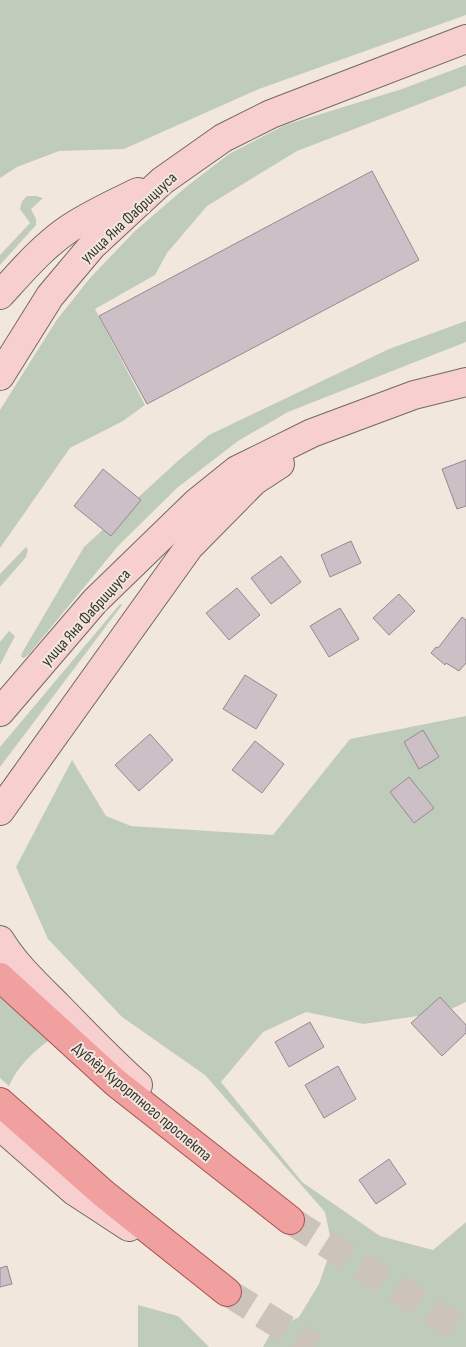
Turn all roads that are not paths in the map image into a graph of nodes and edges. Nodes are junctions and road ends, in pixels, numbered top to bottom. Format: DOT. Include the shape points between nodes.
graph roads {
  1 [pos="466,39"];
  2 [pos="162,181"];
  3 [pos="0,295"];
  4 [pos="0,376"];
  5 [pos="466,382"];
  6 [pos="354,417"];
  7 [pos="0,712"];
  8 [pos="0,811"];
  9 [pos="0,940"];
  10 [pos="0,977"];
  11 [pos="0,1102"];
  12 [pos="0,1126"];
  1 -- 2 [label="main road, улица Яна Фабрициуса" via="271,114 223,138"];
  2 -- 3 [label="main road" via="68,229 29,263"];
  2 -- 4 [label="main road, улица Яна Фабрициуса" via="92,246 50,296"];
  5 -- 6 [label="main road, улица Яна Фабрициуса" via="414,395"];
  6 -- 7 [label="main road, улица Яна Фабрициуса" via="312,433 237,470 196,503 95,601"];
  6 -- 8 [label="main road" via="254,482 189,546"];
  9 -- 10 [label="main road, Дублёр Курортного проспекта" via="35,983 118,1067 290,1220 116,1082"];
  11 -- 12 [label="main road" via="104,1194 227,1292 74,1191"];
}
